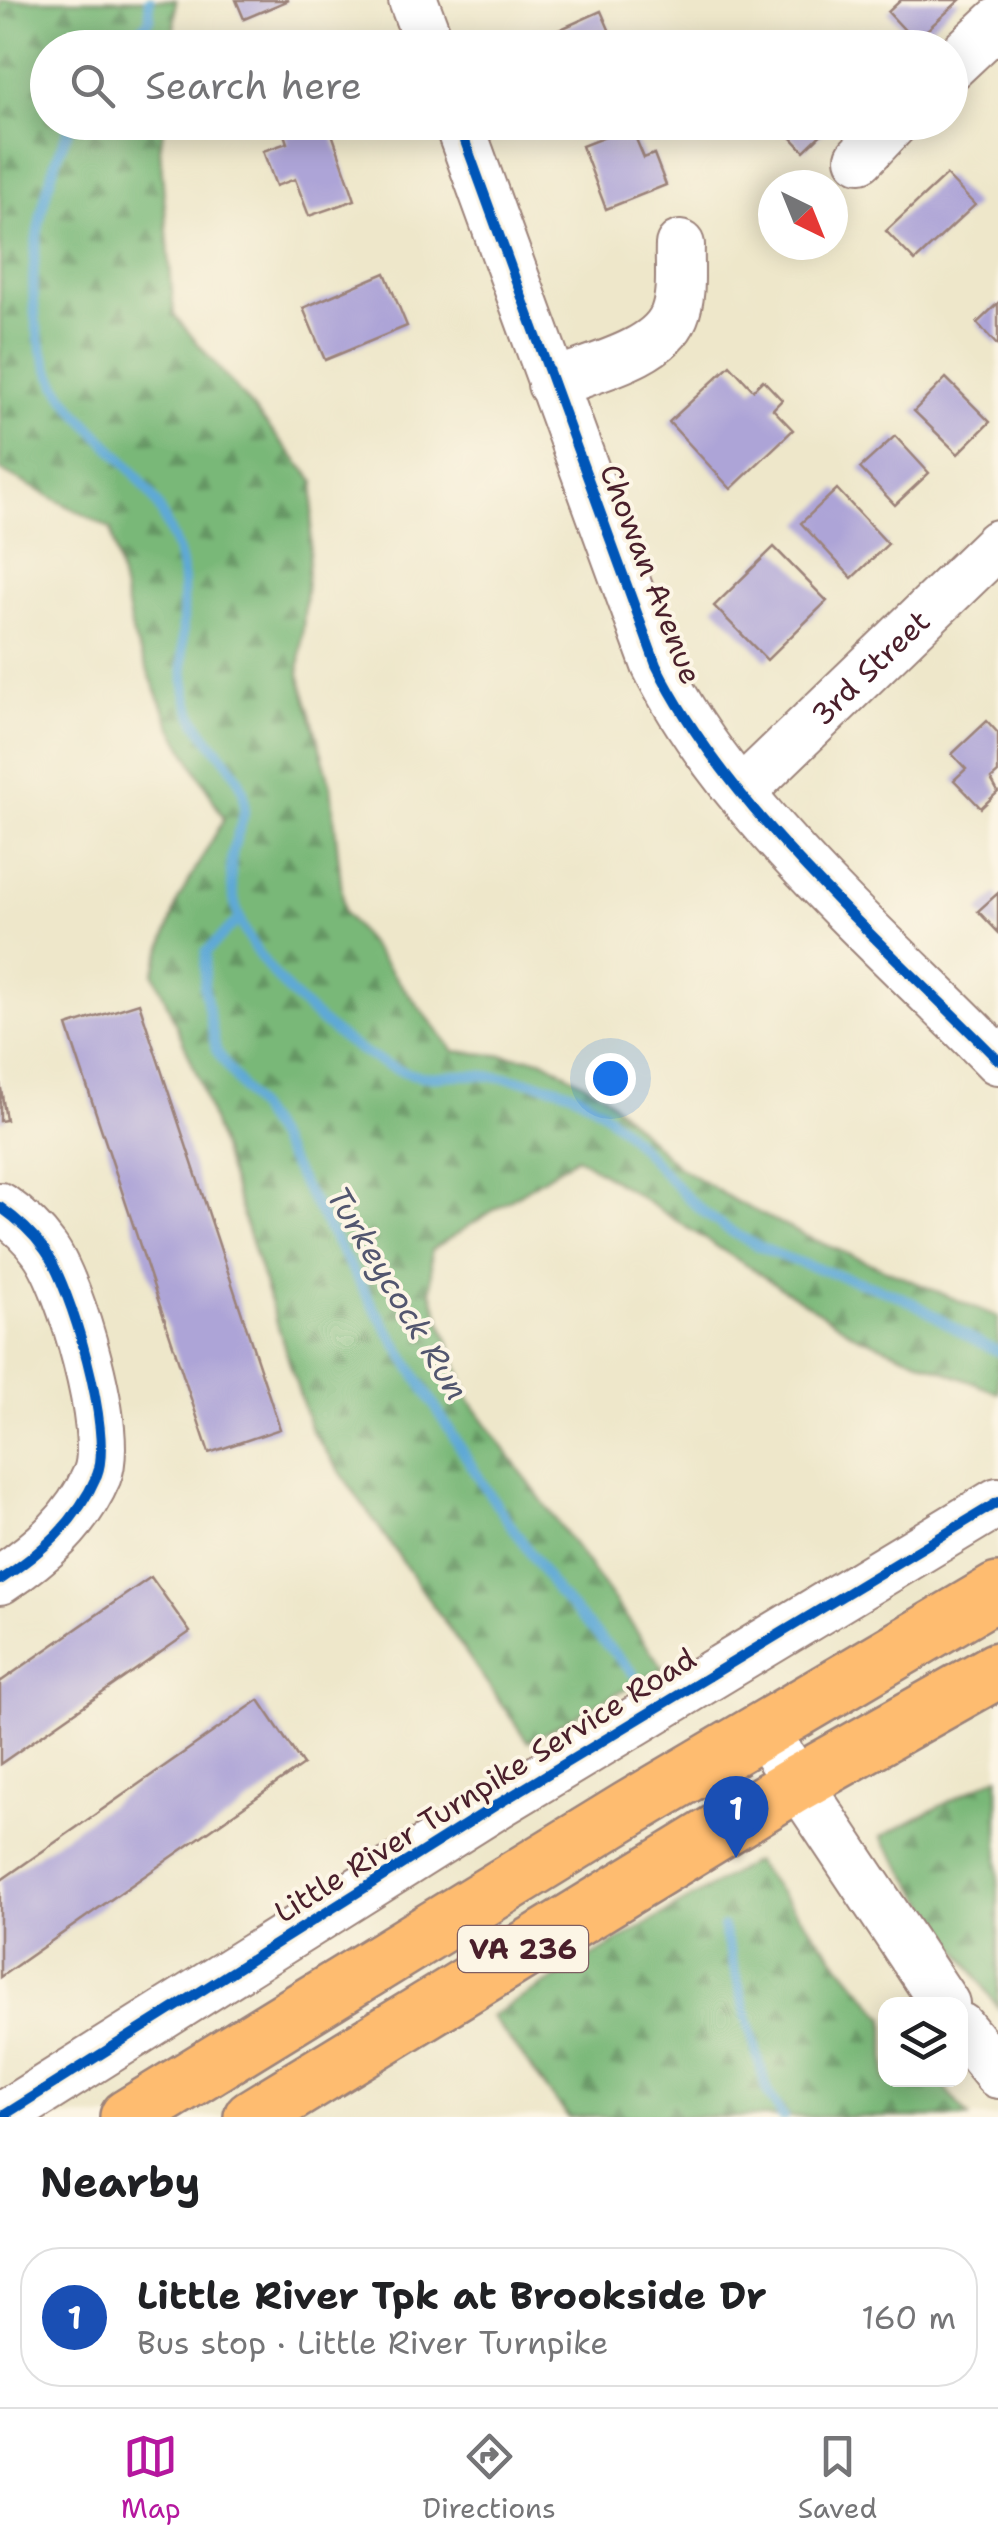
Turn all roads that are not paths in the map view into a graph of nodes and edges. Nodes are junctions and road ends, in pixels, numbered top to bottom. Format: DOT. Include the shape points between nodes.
graph roads {
  1 [pos="414,0"];
  2 [pos="998,22"];
  3 [pos="424,30"];
  4 [pos="968,50"];
  5 [pos="464,140"];
  6 [pos="877,140"];
  7 [pos="860,158"];
  8 [pos="680,244"];
  9 [pos="552,384"];
  10 [pos="998,544"];
  11 [pos="742,791"];
  12 [pos="998,1060"];
  13 [pos="0,1208"];
  14 [pos="998,1502"];
  15 [pos="0,1580"];
  16 [pos="998,1591"];
  17 [pos="998,1670"];
  18 [pos="762,1729"];
  19 [pos="796,1784"];
  20 [pos="940,1997"];
  21 [pos="968,2036"];
  22 [pos="998,2074"];
  23 [pos="1,2117"];
  24 [pos="128,2117"];
  25 [pos="252,2117"];
  1 -- 3 [label="street"];
  2 -- 4 [label="street"];
  5 -- 9 [label="street, Chowan Avenue"];
  6 -- 7 [label="street"];
  8 -- 9 [label="street" via="679,292 664,332"];
  9 -- 11 [label="street, Chowan Avenue" via="656,665 701,742"];
  10 -- 11 [label="street, 3rd Street"];
  11 -- 12 [label="street, Chowan Avenue"];
  13 -- 15 [label="street" via="34,1236 62,1280 97,1399 99,1457 99,1471 68,1524"];
  14 -- 23 [label="street, Little River Turnpike Service Road" via="468,1822"];
  16 -- 18 [label="main road, VA 236"];
  17 -- 19 [label="main road, VA 236"];
  18 -- 19 [label="street"];
  18 -- 24 [label="main road, VA 236"];
  19 -- 20 [label="street"];
  19 -- 25 [label="main road, VA 236"];
  21 -- 22 [label="street"];
}
